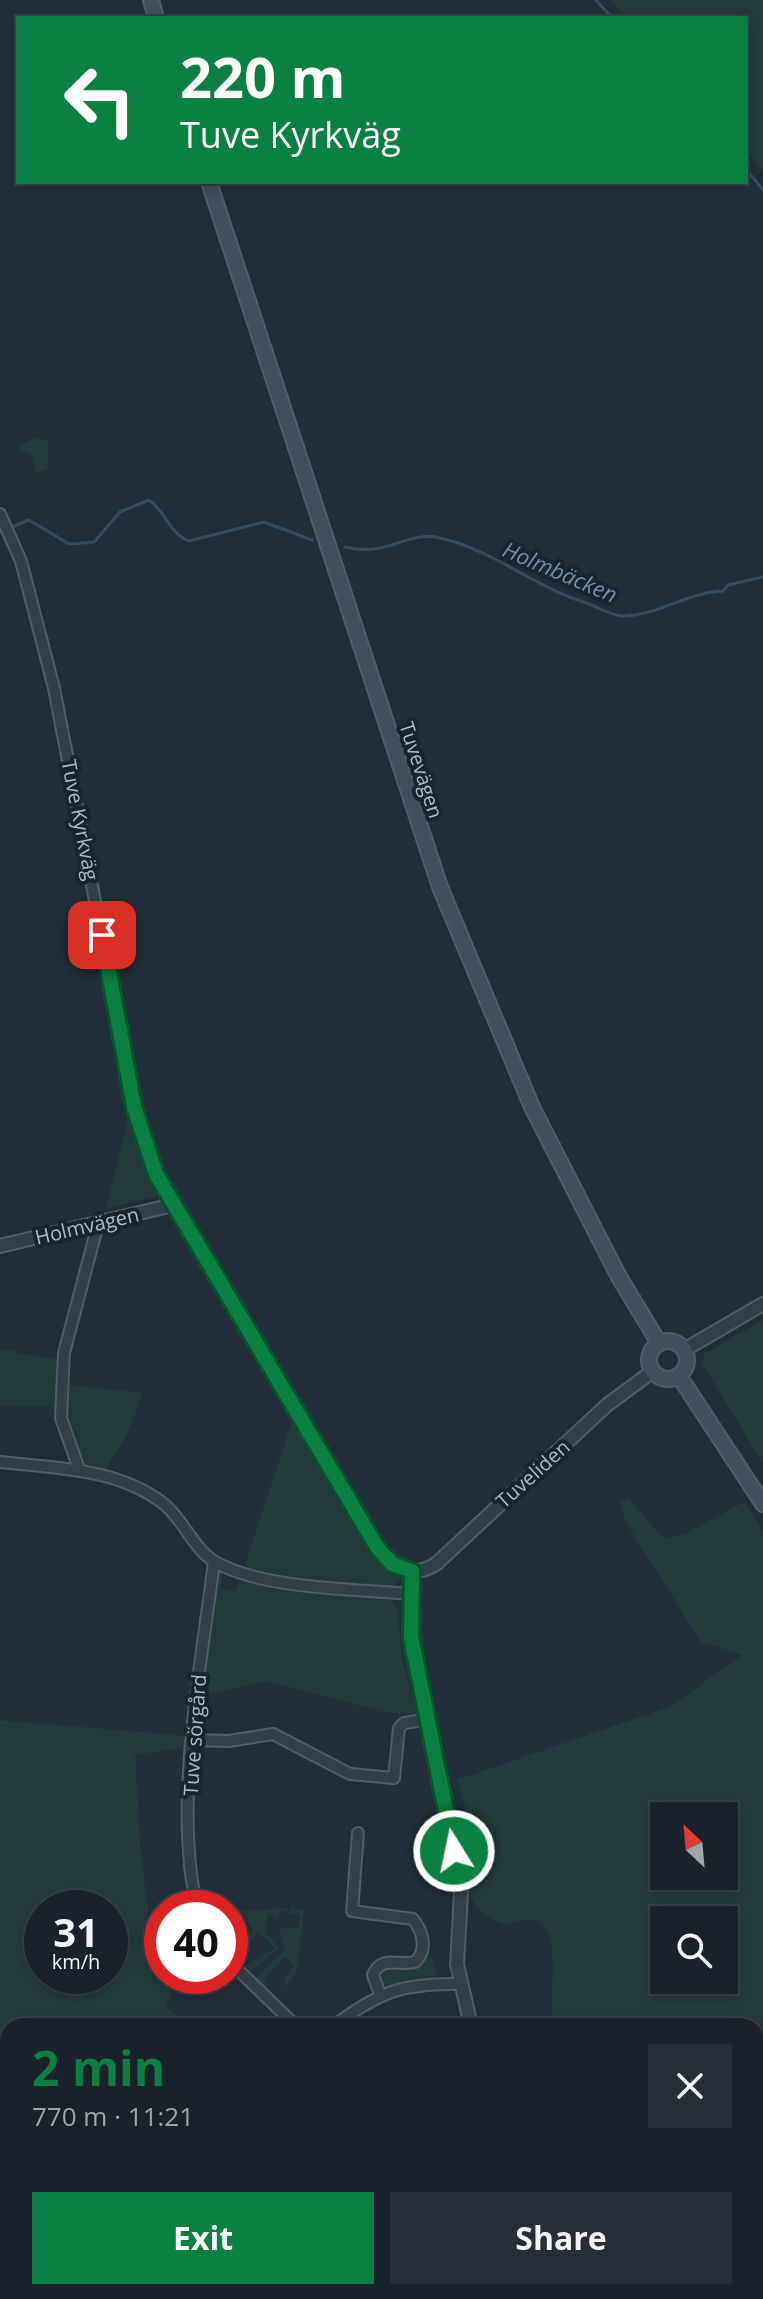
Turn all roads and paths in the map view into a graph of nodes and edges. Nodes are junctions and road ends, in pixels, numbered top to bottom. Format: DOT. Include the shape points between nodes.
graph roads {
  1 [pos="210,184"];
  2 [pos="0,514"];
  3 [pos="173,1205"];
  4 [pos="98,1224"];
  5 [pos="0,1246"];
  6 [pos="763,1304"];
  7 [pos="659,1343"];
  8 [pos="684,1350"];
  9 [pos="653,1371"];
  10 [pos="679,1376"];
  11 [pos="0,1462"];
  12 [pos="79,1469"];
  13 [pos="763,1504"];
  14 [pos="214,1562"];
  15 [pos="412,1571"];
  16 [pos="409,1594"];
  17 [pos="429,1719"];
  18 [pos="192,1740"];
  19 [pos="358,1833"];
  20 [pos="195,1890"];
  21 [pos="248,1979"];
  22 [pos="460,1984"];
  23 [pos="380,1994"];
  24 [pos="288,2018"];
  25 [pos="345,2018"];
  26 [pos="469,2018"];
  1 -- 7 [label="main road, Tuvevägen" via="440,887 521,1085 613,1266"];
  2 -- 3 [label="street, Tuve Kyrkväg" via="26,576 54,688 137,1119"];
  3 -- 4 [label="street, Holmvägen"];
  3 -- 15 [label="street, Tuve Kyrkväg" via="377,1547 392,1564"];
  4 -- 5 [label="street, Holmvägen"];
  4 -- 12 [label="street" via="64,1353 61,1418"];
  6 -- 8 [label="street"];
  7 -- 8 [label="main road" via="673,1342"];
  7 -- 9 [label="main road" via="650,1356"];
  8 -- 10 [label="main road" via="687,1364"];
  9 -- 10 [label="main road" via="665,1379"];
  9 -- 15 [label="street, Tuveliden" via="607,1405 436,1564"];
  10 -- 13 [label="main road"];
  11 -- 12 [label="street"];
  12 -- 14 [label="street" via="163,1504"];
  14 -- 16 [label="street" via="288,1582"];
  14 -- 18 [label="street, Tuve sörgård"];
  15 -- 16 [label="street"];
  16 -- 17 [label="street" via="411,1637"];
  17 -- 18 [label="street" via="399,1728 394,1778 350,1774 273,1734"];
  17 -- 22 [label="street" via="461,1893"];
  18 -- 20 [label="street, Tuve sörgård"];
  19 -- 23 [label="street" via="352,1911 413,1919 424,1944 415,1962 377,1966 373,1975"];
  21 -- 24 [label="street"];
  22 -- 23 [label="street" via="405,1985"];
  22 -- 26 [label="street"];
  23 -- 25 [label="street"];
}
